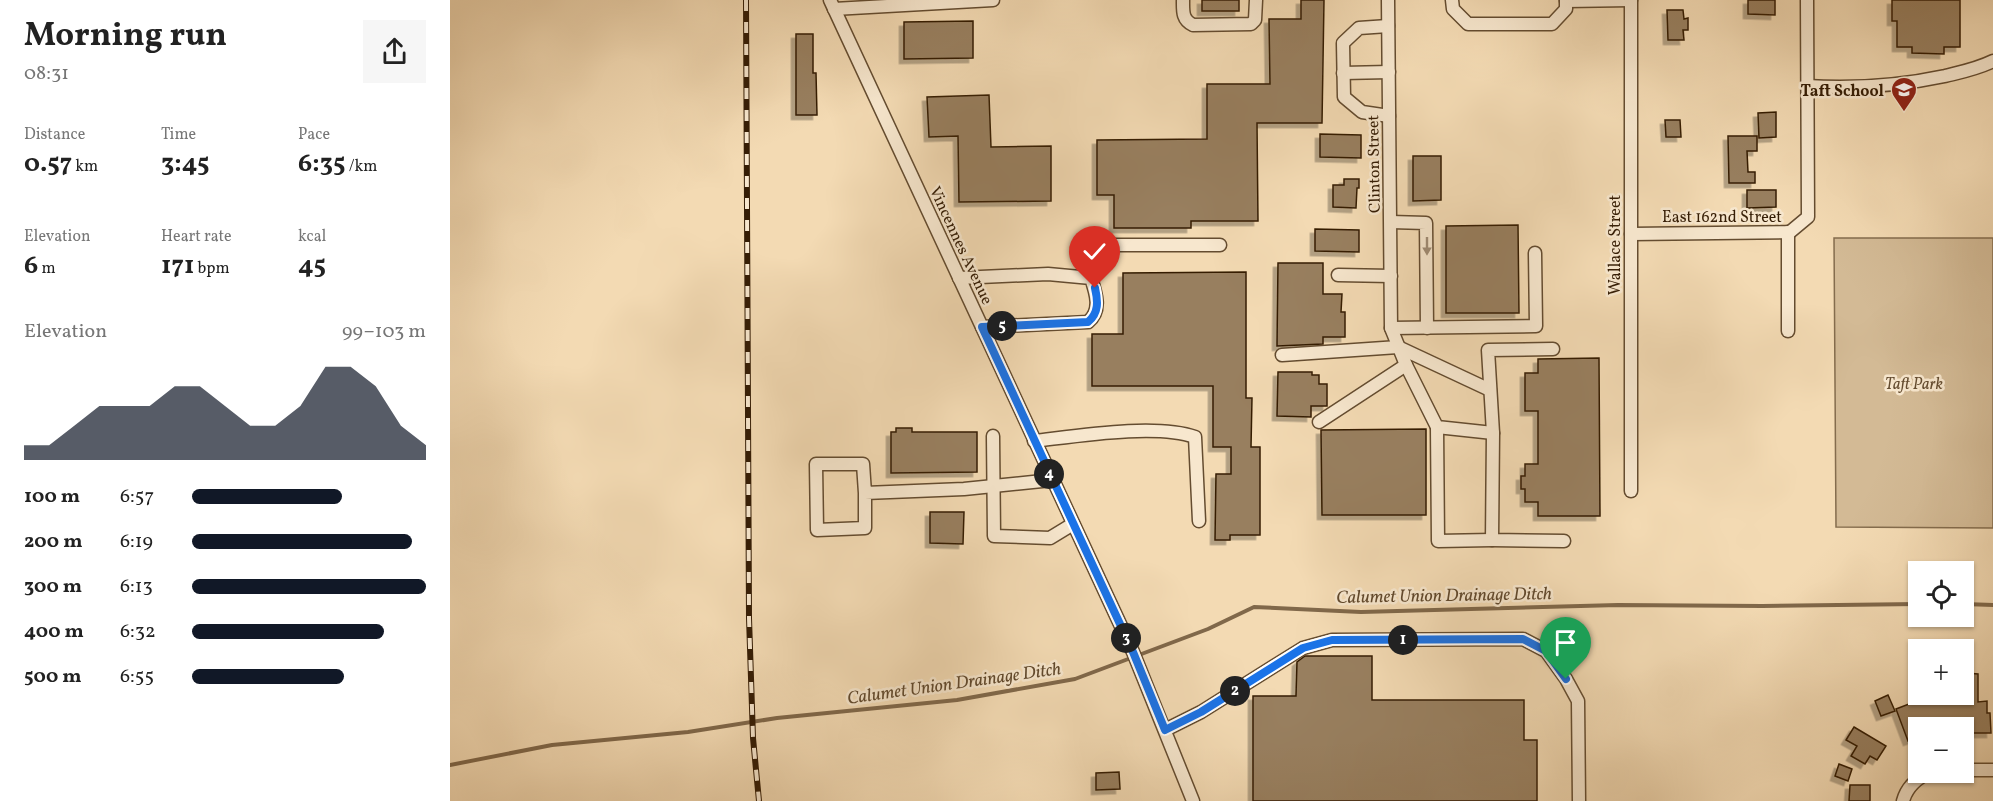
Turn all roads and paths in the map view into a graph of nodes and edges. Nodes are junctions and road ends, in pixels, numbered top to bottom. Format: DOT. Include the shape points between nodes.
graph roads {
  1 [pos="993,0"];
  2 [pos="1183,0"];
  3 [pos="1256,0"];
  4 [pos="1388,0"];
  5 [pos="1452,0"];
  6 [pos="1593,0"];
  7 [pos="1631,0"];
  8 [pos="1807,0"];
  9 [pos="1566,1"];
  10 [pos="832,4"];
  11 [pos="858,4"];
  12 [pos="1388,26"];
  13 [pos="1993,61"];
  14 [pos="1389,72"];
  15 [pos="1343,73"];
  16 [pos="1807,86"];
  17 [pos="1389,116"];
  18 [pos="1390,222"];
  19 [pos="1788,232"];
  20 [pos="1631,234"];
  21 [pos="1220,245"];
  22 [pos="1536,253"];
  23 [pos="1338,275"];
  24 [pos="1391,276"];
  25 [pos="959,278"];
  26 [pos="1091,278"];
  27 [pos="982,327"];
  28 [pos="1391,328"];
  29 [pos="1427,328"];
  30 [pos="1788,331"];
  31 [pos="1398,347"];
  32 [pos="1553,349"];
  33 [pos="1282,355"];
  34 [pos="1406,365"];
  35 [pos="1490,390"];
  36 [pos="1319,422"];
  37 [pos="1437,427"];
  38 [pos="1493,433"];
  39 [pos="993,436"];
  40 [pos="1034,441"];
  41 [pos="1052,480"];
  42 [pos="994,487"];
  43 [pos="1631,491"];
  44 [pos="865,493"];
  45 [pos="1199,521"];
  46 [pos="1073,524"];
  47 [pos="1492,540"];
  48 [pos="1564,541"];
  49 [pos="1165,730"];
  50 [pos="1974,770"];
  51 [pos="1993,770"];
  52 [pos="1913,783"];
  53 [pos="1193,801"];
  54 [pos="1580,801"];
  55 [pos="1902,801"];
  1 -- 11 [label="street"];
  2 -- 3 [label="street" via="1184,15 1193,25 1251,24 1255,20"];
  4 -- 12 [label="street, Clinton Street"];
  5 -- 9 [label="street" via="1453,9 1468,24 1552,24 1566,9"];
  6 -- 7 [label="street"];
  6 -- 9 [label="street"];
  7 -- 20 [label="street, Wallace Street"];
  8 -- 16 [label="street"];
  10 -- 11 [label="street"];
  10 -- 25 [label="street, Vincennes Avenue"];
  12 -- 14 [label="street, Clinton Street"];
  12 -- 15 [label="street" via="1359,28 1343,43"];
  13 -- 16 [label="street" via="1979,68 1910,84 1849,89"];
  14 -- 15 [label="street"];
  14 -- 17 [label="street, Clinton Street"];
  15 -- 17 [label="street" via="1344,98 1362,112"];
  16 -- 19 [label="street, East 162nd Street" via="1808,217"];
  17 -- 18 [label="street, Clinton Street"];
  18 -- 24 [label="street, Clinton Street"];
  18 -- 29 [label="street, one-way" via="1426,223"];
  19 -- 20 [label="street, East 162nd Street"];
  19 -- 30 [label="street"];
  20 -- 43 [label="street, Wallace Street"];
  21 -- 26 [label="street" via="1095,245"];
  22 -- 29 [label="street" via="1536,326"];
  23 -- 24 [label="street"];
  24 -- 28 [label="street, Clinton Street"];
  25 -- 26 [label="street" via="1048,274"];
  25 -- 27 [label="street, Vincennes Avenue"];
  26 -- 27 [label="street" via="1097,308 1088,322"];
  27 -- 40 [label="street, Vincennes Avenue"];
  28 -- 29 [label="street"];
  28 -- 31 [label="street"];
  31 -- 33 [label="street"];
  31 -- 34 [label="street"];
  31 -- 35 [label="street"];
  32 -- 35 [label="street" via="1488,351"];
  34 -- 36 [label="street"];
  34 -- 37 [label="street"];
  35 -- 38 [label="street"];
  37 -- 38 [label="street"];
  37 -- 47 [label="street" via="1438,541"];
  38 -- 47 [label="street"];
  39 -- 42 [label="street"];
  40 -- 41 [label="street, Vincennes Avenue"];
  40 -- 45 [label="street" via="1147,431 1195,437"];
  41 -- 42 [label="street"];
  41 -- 46 [label="street, Vincennes Avenue"];
  42 -- 44 [label="street"];
  42 -- 46 [label="street" via="994,536 1050,538"];
  44 -- 44 [label="street" via="865,528 817,530 816,464 863,464"];
  46 -- 49 [label="street, Vincennes Avenue"];
  47 -- 48 [label="street"];
  49 -- 53 [label="street, Vincennes Avenue"];
  49 -- 54 [label="street" via="1303,648 1332,640 1523,639 1546,651 1578,701"];
  50 -- 51 [label="street"];
  52 -- 55 [label="street"];
}
